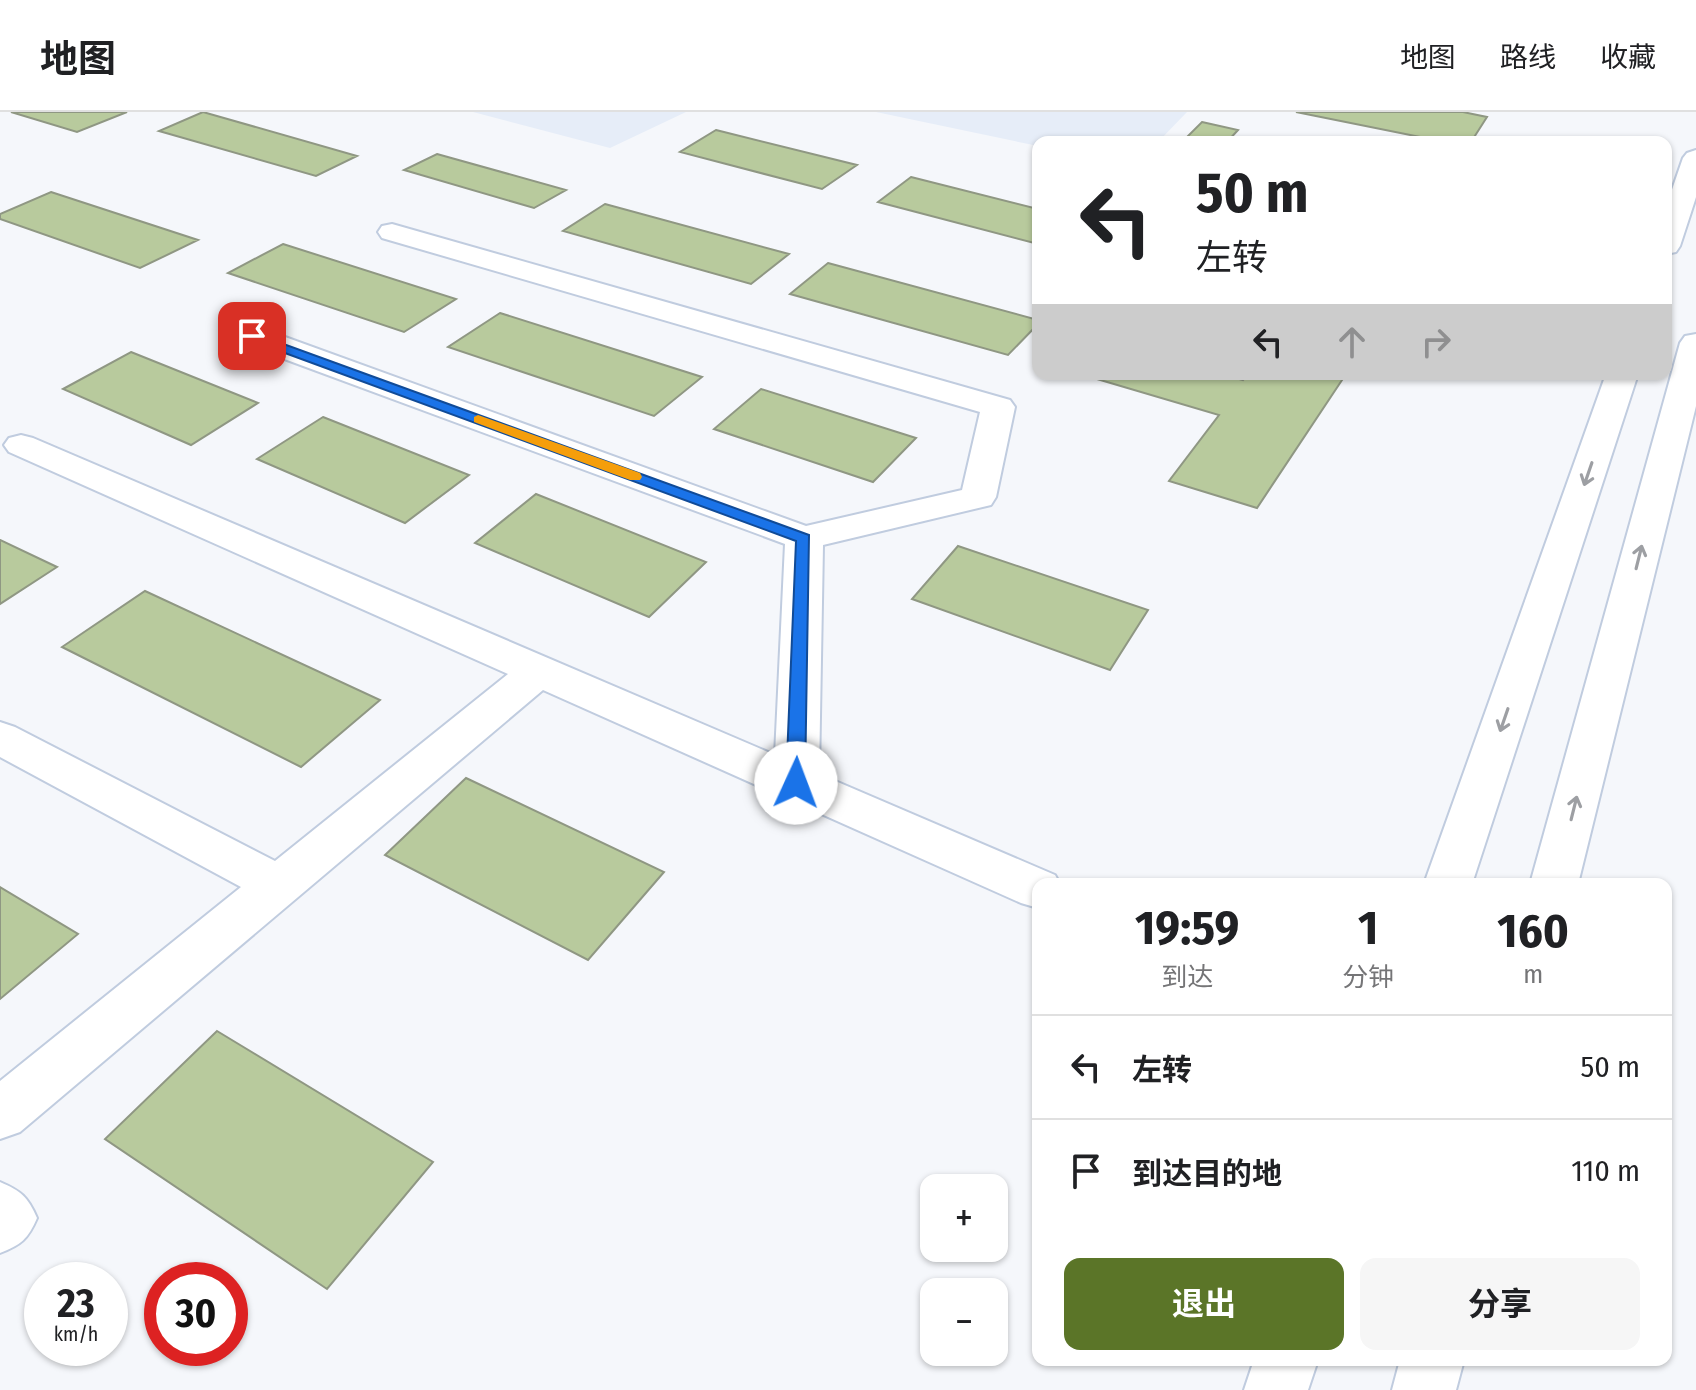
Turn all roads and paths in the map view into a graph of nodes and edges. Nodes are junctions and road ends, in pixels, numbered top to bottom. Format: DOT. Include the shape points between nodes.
graph roads {
  1 [pos="1696,158"];
  2 [pos="1672,228"];
  3 [pos="392,232"];
  4 [pos="252,336"];
  5 [pos="1696,343"];
  6 [pos="1625,380"];
  7 [pos="1649,432"];
  8 [pos="21,445"];
  9 [pos="804,538"];
  10 [pos="539,671"];
  11 [pos="0,738"];
  12 [pos="796,783"];
  13 [pos="1451,878"];
  14 [pos="1555,878"];
  15 [pos="279,885"];
  16 [pos="1032,886"];
  17 [pos="0,1114"];
  18 [pos="0,1210"];
  19 [pos="0,1225"];
  20 [pos="1284,1366"];
  21 [pos="1430,1366"];
  22 [pos="1276,1390"];
  23 [pos="1424,1390"];
  1 -- 2 [label="street"];
  3 -- 9 [label="street" via="998,407 978,497"];
  4 -- 9 [label="street"];
  5 -- 7 [label="street"];
  6 -- 7 [label="street"];
  7 -- 13 [label="street, one-way"];
  14 -- 7 [label="street, one-way"];
  8 -- 10 [label="street"];
  9 -- 12 [label="street"];
  10 -- 12 [label="street"];
  10 -- 15 [label="street"];
  11 -- 15 [label="street"];
  12 -- 16 [label="street"];
  15 -- 17 [label="street"];
  18 -- 19 [label="street" via="8,1218"];
  20 -- 22 [label="street"];
  21 -- 23 [label="street"];
}
